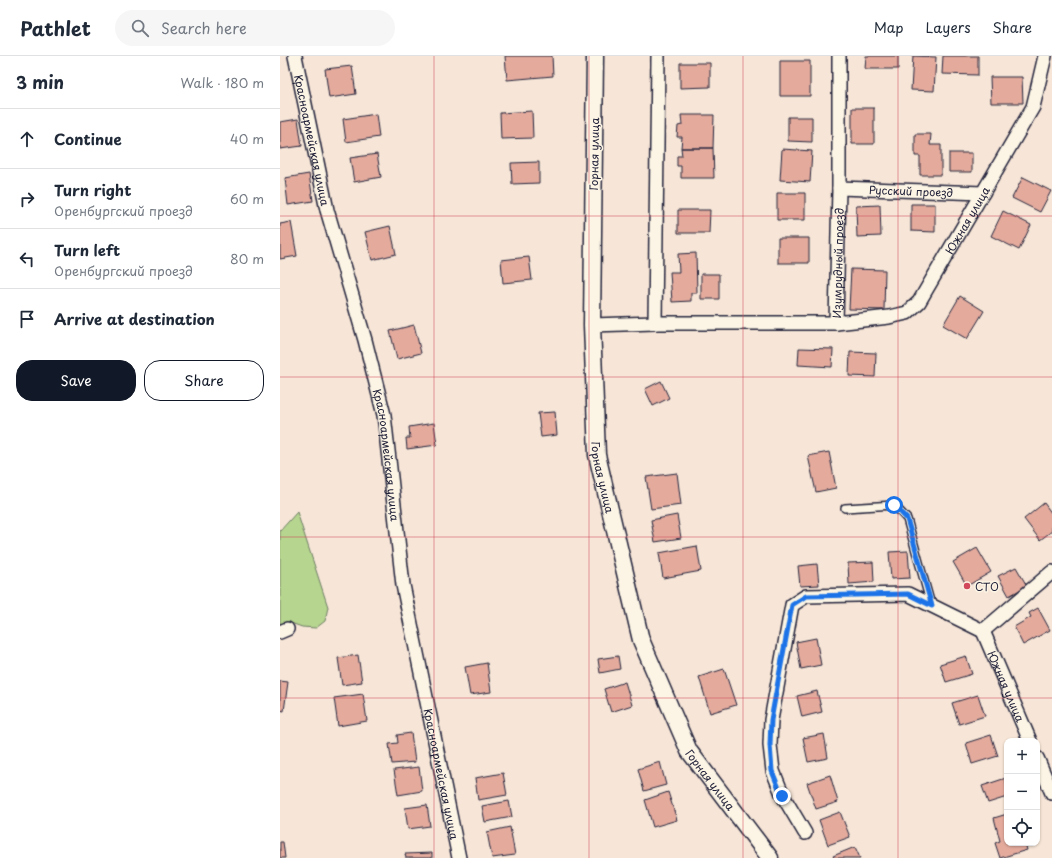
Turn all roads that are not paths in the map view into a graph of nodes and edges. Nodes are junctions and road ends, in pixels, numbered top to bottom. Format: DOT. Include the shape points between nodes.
graph roads {
  1 [pos="295,56"];
  2 [pos="595,56"];
  3 [pos="658,56"];
  4 [pos="839,56"];
  5 [pos="1045,56"];
  6 [pos="839,188"];
  7 [pos="983,193"];
  8 [pos="655,323"];
  9 [pos="836,323"];
  10 [pos="592,325"];
  11 [pos="845,508"];
  12 [pos="1052,572"];
  13 [pos="932,606"];
  14 [pos="983,631"];
  15 [pos="1029,738"];
  16 [pos="1040,765"];
  17 [pos="1052,793"];
  18 [pos="806,832"];
  19 [pos="459,858"];
  20 [pos="770,858"];
  1 -- 19 [label="street, Красноармейская улица" via="327,210 384,415 403,585"];
  2 -- 10 [label="street, Горная улица"];
  3 -- 8 [label="street"];
  4 -- 6 [label="street, Изумрудный проезд"];
  5 -- 7 [label="street, Южная улица" via="1033,107"];
  6 -- 7 [label="street, Русский проезд"];
  6 -- 9 [label="street, Изумрудный проезд"];
  7 -- 9 [label="street, Южная улица" via="919,302 907,313"];
  8 -- 9 [label="street, Изумрудный проезд"];
  8 -- 10 [label="street, Изумрудный проезд"];
  10 -- 20 [label="street, Горная улица" via="597,455 641,640 689,751"];
  11 -- 13 [label="lane" via="894,505 907,519"];
  12 -- 14 [label="street"];
  13 -- 14 [label="street"];
  13 -- 18 [label="street" via="908,594 806,596 792,605 771,720 770,745 772,771 782,796"];
  14 -- 15 [label="street, Южная улица"];
  16 -- 17 [label="street"];
}
